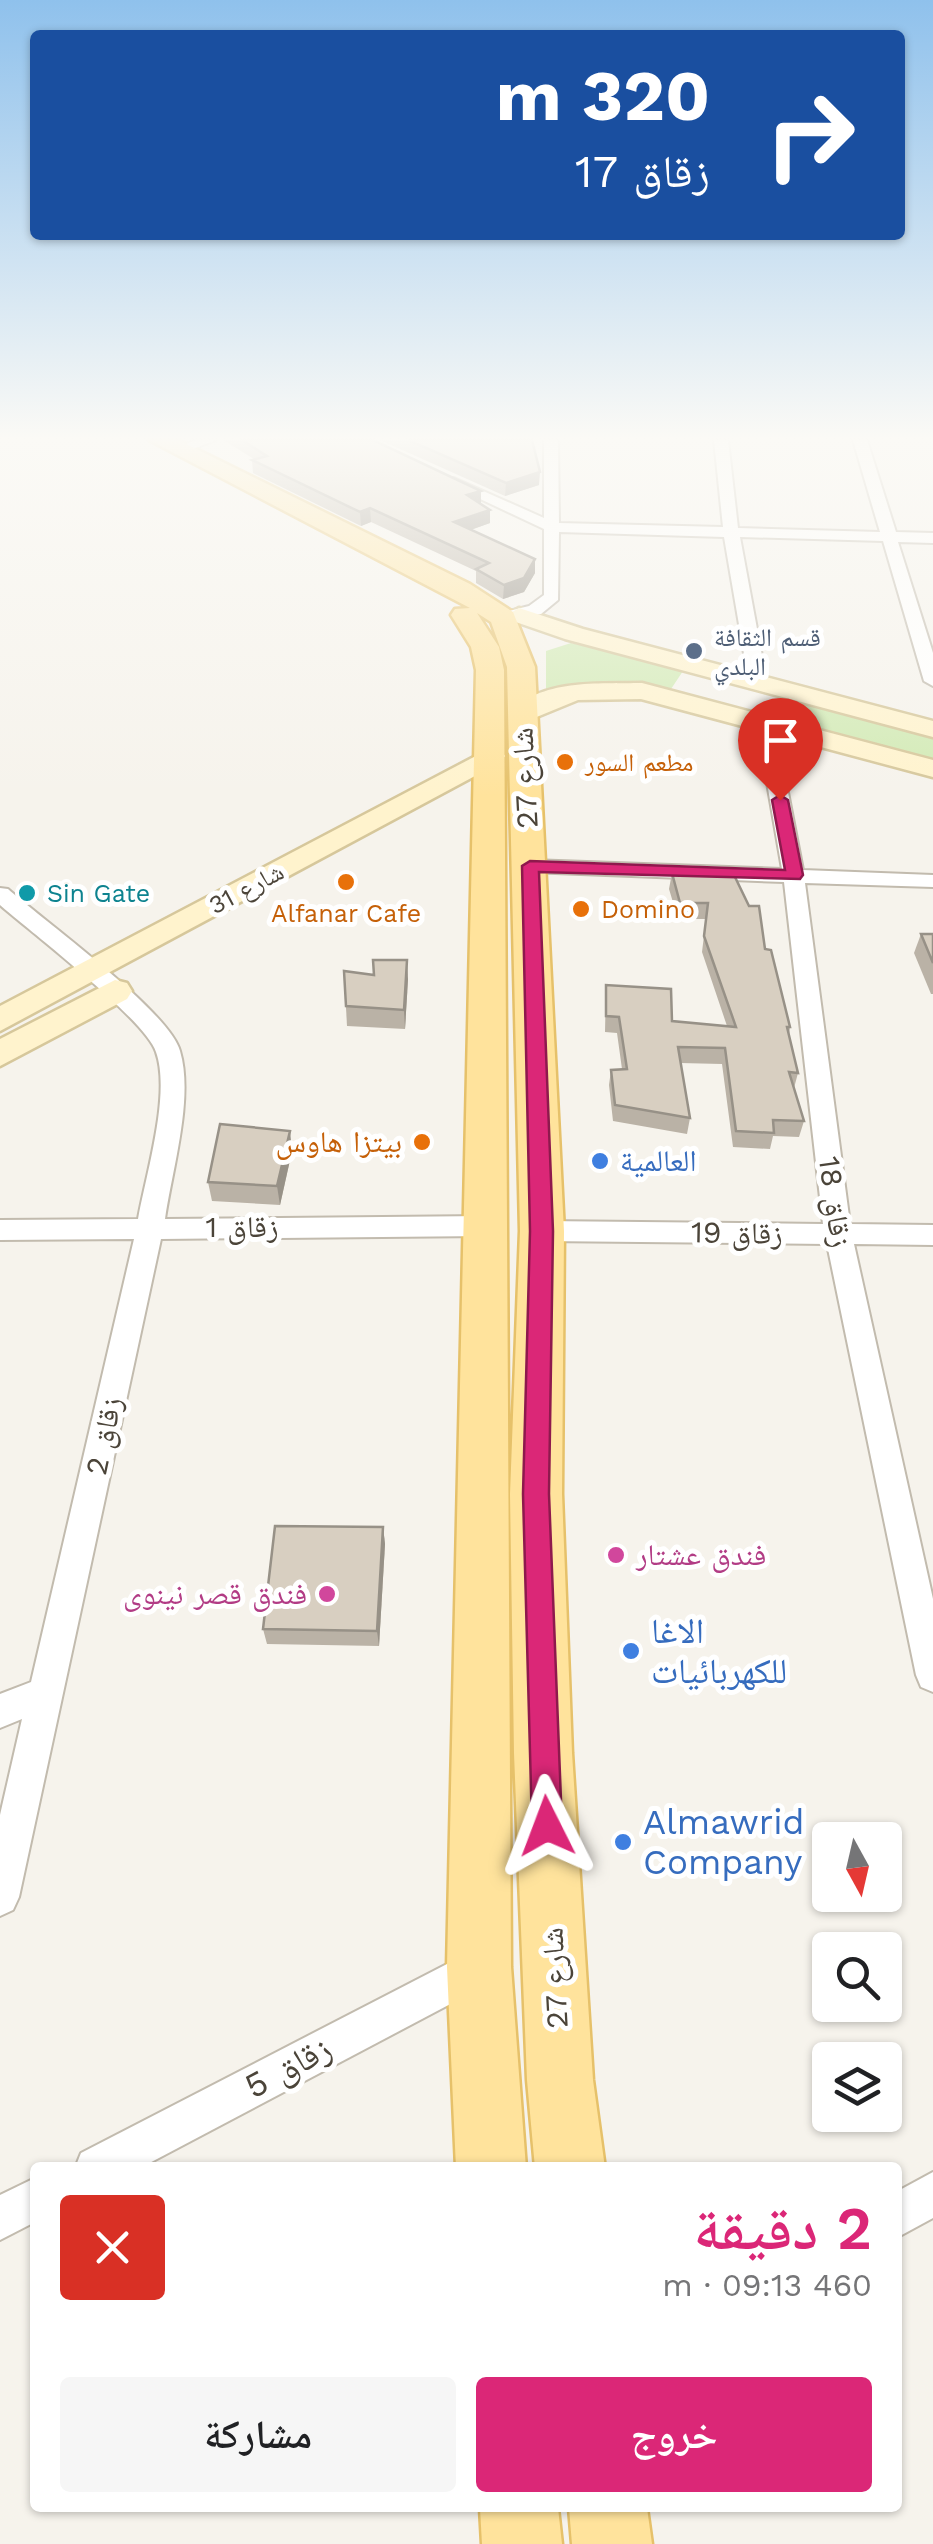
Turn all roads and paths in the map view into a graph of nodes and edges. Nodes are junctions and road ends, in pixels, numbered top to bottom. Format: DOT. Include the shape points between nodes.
graph roads {
  1 [pos="373,559"];
  2 [pos="402,559"];
  3 [pos="552,559"];
  4 [pos="737,559"];
  5 [pos="895,559"];
  6 [pos="552,597"];
  7 [pos="511,616"];
  8 [pos="630,648"];
  9 [pos="933,681"];
  10 [pos="758,683"];
  11 [pos="522,715"];
  12 [pos="766,724"];
  13 [pos="933,729"];
  14 [pos="491,756"];
  15 [pos="933,769"];
  16 [pos="530,866"];
  17 [pos="794,875"];
  18 [pos="933,882"];
  19 [pos="0,894"];
  20 [pos="532,964"];
  21 [pos="487,965"];
  22 [pos="102,982"];
  23 [pos="0,1020"];
  24 [pos="0,1054"];
  25 [pos="485,1226"];
  26 [pos="150,1227"];
  27 [pos="0,1230"];
  28 [pos="542,1231"];
  29 [pos="838,1234"];
  30 [pos="933,1235"];
  31 [pos="933,1675"];
  32 [pos="48,1692"];
  33 [pos="0,1711"];
  34 [pos="0,1897"];
  35 [pos="480,1968"];
  36 [pos="108,2162"];
  37 [pos="490,2162"];
  38 [pos="569,2162"];
  39 [pos="933,2194"];
  40 [pos="30,2202"];
  41 [pos="902,2213"];
  42 [pos="0,2218"];
  43 [pos="518,2512"];
  44 [pos="608,2512"];
  45 [pos="522,2544"];
  46 [pos="612,2544"];
  1 -- 14 [label="main road, شارع 27" via="431,588 474,624 490,670"];
  2 -- 7 [label="main road"];
  3 -- 6 [label="street"];
  4 -- 10 [label="street"];
  5 -- 9 [label="street"];
  6 -- 7 [label="street" via="536,610"];
  6 -- 8 [label="street"];
  7 -- 8 [label="street"];
  7 -- 11 [label="main road, شارع 27" via="522,667"];
  8 -- 10 [label="street"];
  10 -- 13 [label="street"];
  11 -- 12 [label="street" via="575,692 642,690"];
  11 -- 16 [label="main road, شارع 27"];
  12 -- 15 [label="street"];
  12 -- 17 [label="street, زقاق 18"];
  14 -- 21 [label="main road, شارع 27"];
  14 -- 22 [label="street, شارع 31"];
  16 -- 17 [label="street"];
  16 -- 20 [label="main road, شارع 27"];
  17 -- 18 [label="street"];
  17 -- 29 [label="street, زقاق 18"];
  19 -- 22 [label="street, زقاق 2"];
  20 -- 21 [label="main road"];
  20 -- 28 [label="main road, شارع 27"];
  21 -- 25 [label="main road, شارع 27"];
  22 -- 23 [label="street, شارع 31"];
  22 -- 24 [label="street, شارع 31"];
  22 -- 26 [label="street, زقاق 2" via="143,1016 168,1049 173,1088"];
  25 -- 26 [label="street, زقاق 1"];
  25 -- 35 [label="main road, شارع 27"];
  26 -- 27 [label="street, زقاق 1"];
  26 -- 32 [label="street, زقاق 2"];
  28 -- 29 [label="street, زقاق 19"];
  28 -- 38 [label="main road, شارع 27" via="536,1494 543,1752"];
  29 -- 30 [label="street, زقاق 19"];
  29 -- 31 [label="street, زقاق 18"];
  32 -- 33 [label="street"];
  32 -- 34 [label="street, زقاق 2"];
  35 -- 36 [label="street, زقاق 5"];
  35 -- 37 [label="main road, شارع 27"];
  39 -- 41 [label="street"];
  40 -- 42 [label="street"];
  43 -- 45 [label="main road"];
  44 -- 46 [label="main road"];
}
